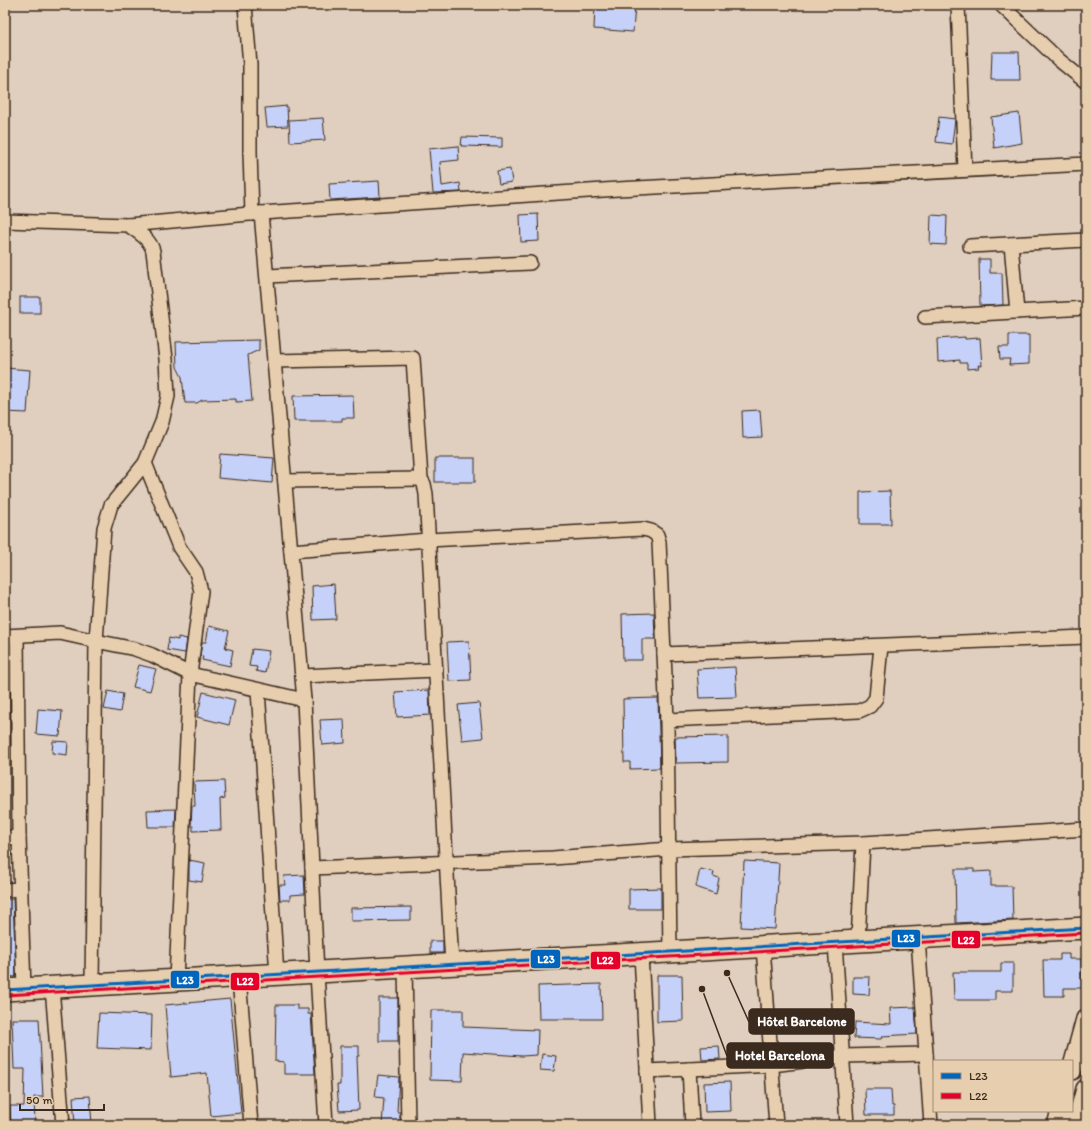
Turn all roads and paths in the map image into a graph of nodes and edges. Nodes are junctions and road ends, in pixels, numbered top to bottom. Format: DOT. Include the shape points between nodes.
graph roads {
  1 [pos="245,5"];
  2 [pos="958,5"];
  3 [pos="1001,5"];
  4 [pos="1086,82"];
  5 [pos="1086,164"];
  6 [pos="965,170"];
  7 [pos="257,213"];
  8 [pos="5,221"];
  9 [pos="128,225"];
  10 [pos="1086,240"];
  11 [pos="1011,244"];
  12 [pos="970,246"];
  13 [pos="530,263"];
  14 [pos="267,276"];
  15 [pos="1086,308"];
  16 [pos="1017,312"];
  17 [pos="925,317"];
  18 [pos="274,361"];
  19 [pos="145,463"];
  20 [pos="421,479"];
  21 [pos="285,481"];
  22 [pos="428,540"];
  23 [pos="291,552"];
  24 [pos="11,636"];
  25 [pos="1086,637"];
  26 [pos="96,641"];
  27 [pos="881,646"];
  28 [pos="664,654"];
  29 [pos="436,670"];
  30 [pos="190,674"];
  31 [pos="302,676"];
  32 [pos="258,690"];
  33 [pos="304,700"];
  34 [pos="667,720"];
  35 [pos="1086,829"];
  36 [pos="19,837"];
  37 [pos="5,838"];
  38 [pos="863,843"];
  39 [pos="669,849"];
  40 [pos="446,863"];
  41 [pos="312,868"];
  42 [pos="5,890"];
  43 [pos="20,890"];
  44 [pos="1086,928"];
  45 [pos="918,938"];
  46 [pos="858,941"];
  47 [pos="835,943"];
  48 [pos="764,947"];
  49 [pos="670,952"];
  50 [pos="642,954"];
  51 [pos="452,965"];
  52 [pos="405,967"];
  53 [pos="317,973"];
  54 [pos="277,975"];
  55 [pos="239,978"];
  56 [pos="176,980"];
  57 [pos="92,985"];
  58 [pos="52,988"];
  59 [pos="14,990"];
  60 [pos="1086,1019"];
  61 [pos="926,1054"];
  62 [pos="843,1056"];
  63 [pos="772,1065"];
  64 [pos="1073,1066"];
  65 [pos="689,1069"];
  66 [pos="647,1071"];
  67 [pos="1086,1089"];
  68 [pos="1061,1112"];
  69 [pos="63,1125"];
  70 [pos="251,1125"];
  71 [pos="326,1125"];
  72 [pos="408,1125"];
  73 [pos="650,1125"];
  74 [pos="692,1125"];
  75 [pos="776,1125"];
  76 [pos="847,1125"];
  77 [pos="931,1125"];
  78 [pos="1057,1125"];
  79 [pos="1076,1125"];
  1 -- 7 [label="street" via="250,65 250,152"];
  2 -- 6 [label="street"];
  3 -- 4 [label="street"];
  5 -- 6 [label="street"];
  6 -- 7 [label="street"];
  7 -- 9 [label="street"];
  7 -- 14 [label="street"];
  8 -- 9 [label="street"];
  9 -- 19 [label="street" via="152,245 166,359 168,396 162,422"];
  10 -- 11 [label="street"];
  11 -- 12 [label="street"];
  11 -- 16 [label="street"];
  13 -- 14 [label="street"];
  14 -- 18 [label="street"];
  15 -- 16 [label="street"];
  16 -- 17 [label="street"];
  18 -- 20 [label="street" via="413,358"];
  18 -- 21 [label="street"];
  19 -- 26 [label="street" via="116,498 104,528"];
  19 -- 30 [label="street" via="179,547 199,580 201,591"];
  20 -- 21 [label="street"];
  20 -- 22 [label="street" via="426,494"];
  21 -- 23 [label="street"];
  22 -- 23 [label="street"];
  22 -- 28 [label="street" via="643,529 651,531 657,535 659,542"];
  22 -- 29 [label="street"];
  23 -- 31 [label="street"];
  24 -- 26 [label="street" via="60,633"];
  24 -- 36 [label="street"];
  25 -- 27 [label="street"];
  26 -- 30 [label="street" via="135,649"];
  26 -- 57 [label="street"];
  27 -- 28 [label="street"];
  27 -- 34 [label="street" via="876,698 870,706 859,711"];
  28 -- 34 [label="street"];
  29 -- 31 [label="street"];
  29 -- 40 [label="street"];
  30 -- 32 [label="street"];
  30 -- 56 [label="street"];
  31 -- 33 [label="street"];
  32 -- 33 [label="street"];
  32 -- 54 [label="street"];
  33 -- 41 [label="street"];
  34 -- 39 [label="street"];
  35 -- 38 [label="street"];
  36 -- 37 [label="street"];
  36 -- 43 [label="street"];
  38 -- 39 [label="street"];
  38 -- 46 [label="street"];
  39 -- 40 [label="street"];
  39 -- 49 [label="street"];
  40 -- 41 [label="street"];
  40 -- 51 [label="street"];
  41 -- 53 [label="street"];
  42 -- 43 [label="street"];
  43 -- 59 [label="street"];
  44 -- 45 [label="main road"];
  45 -- 46 [label="main road"];
  45 -- 61 [label="street"];
  46 -- 47 [label="main road"];
  47 -- 48 [label="main road"];
  47 -- 62 [label="street"];
  48 -- 49 [label="main road"];
  48 -- 63 [label="street"];
  49 -- 50 [label="main road"];
  50 -- 51 [label="main road"];
  50 -- 66 [label="street"];
  51 -- 52 [label="main road"];
  52 -- 53 [label="main road"];
  52 -- 72 [label="street"];
  53 -- 54 [label="main road"];
  53 -- 71 [label="street"];
  54 -- 55 [label="main road"];
  55 -- 56 [label="main road"];
  55 -- 70 [label="street"];
  56 -- 57 [label="main road"];
  57 -- 58 [label="main road"];
  58 -- 59 [label="main road"];
  58 -- 69 [label="street"];
  60 -- 64 [label="street"];
  61 -- 62 [label="street"];
  61 -- 77 [label="street"];
  62 -- 63 [label="street"];
  62 -- 76 [label="street"];
  63 -- 65 [label="street"];
  63 -- 75 [label="street"];
  65 -- 66 [label="street"];
  65 -- 74 [label="street"];
  66 -- 73 [label="street"];
  67 -- 79 [label="street"];
  68 -- 78 [label="street"];
}
